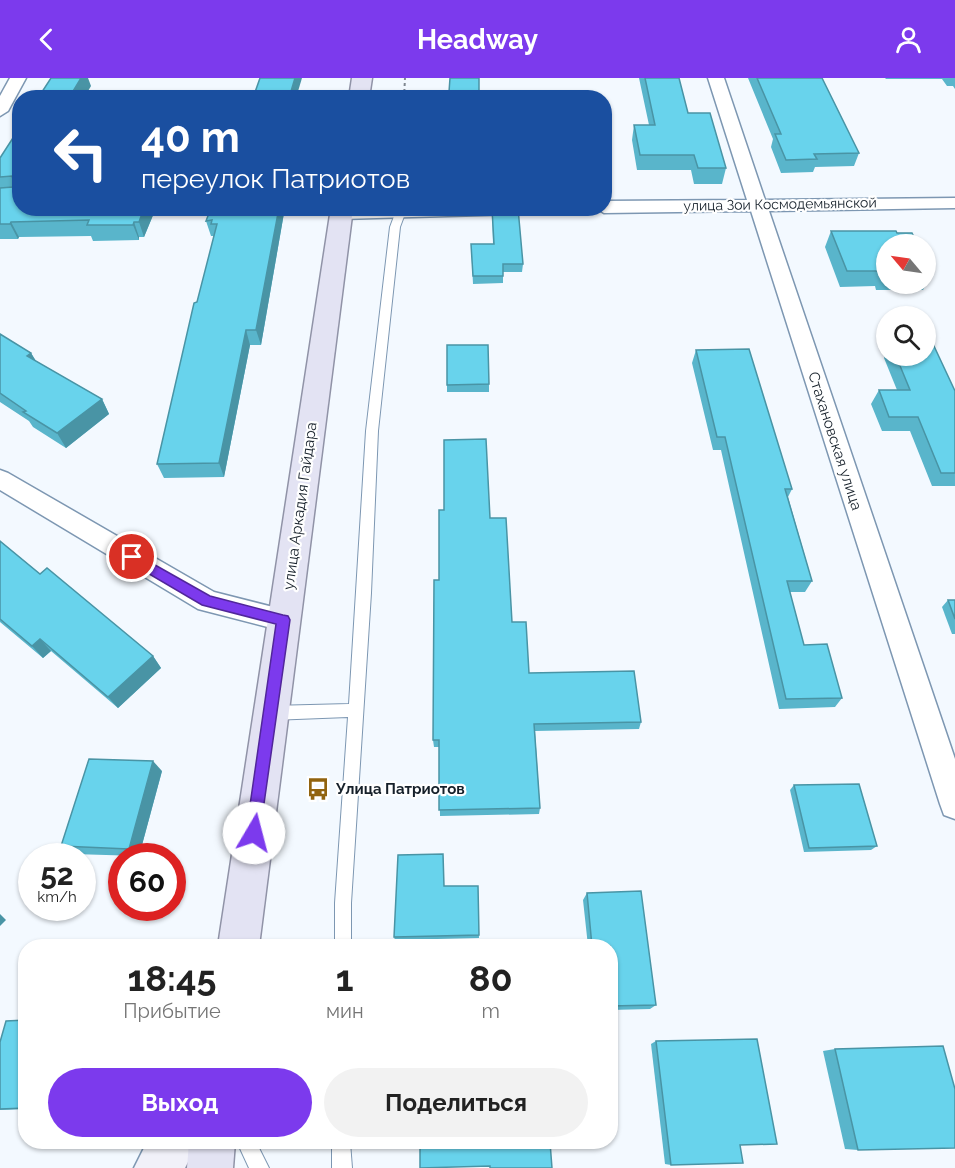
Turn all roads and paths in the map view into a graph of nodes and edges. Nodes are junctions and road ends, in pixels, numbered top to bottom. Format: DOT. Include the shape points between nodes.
graph roads {
  1 [pos="18,78"];
  2 [pos="716,78"];
  3 [pos="0,111"];
  4 [pos="955,203"];
  5 [pos="757,204"];
  6 [pos="612,207"];
  7 [pos="341,216"];
  8 [pos="399,216"];
  9 [pos="0,479"];
  10 [pos="283,620"];
  11 [pos="356,710"];
  12 [pos="270,713"];
  13 [pos="955,804"];
  14 [pos="239,939"];
  15 [pos="343,939"];
  16 [pos="170,1149"];
  17 [pos="212,1149"];
  18 [pos="250,1149"];
  19 [pos="341,1149"];
  20 [pos="157,1168"];
  21 [pos="210,1168"];
  22 [pos="259,1168"];
  23 [pos="342,1168"];
  1 -- 3 [label="street"];
  2 -- 5 [label="street, Стахановская улица"];
  4 -- 5 [label="street, улица Зои Космодемьянской"];
  5 -- 6 [label="street, улица Зои Космодемьянской"];
  5 -- 13 [label="street, Стахановская улица"];
  7 -- 10 [label="main road, улица Аркадия Гайдара"];
  8 -- 11 [label="lane" via="372,431"];
  9 -- 10 [label="street" via="207,601"];
  10 -- 12 [label="main road, улица Аркадия Гайдара"];
  11 -- 12 [label="lane"];
  11 -- 15 [label="lane"];
  12 -- 14 [label="main road, улица Аркадия Гайдара"];
  16 -- 20 [label="main road"];
  17 -- 21 [label="main road"];
  18 -- 22 [label="lane"];
  19 -- 23 [label="lane"];
}
